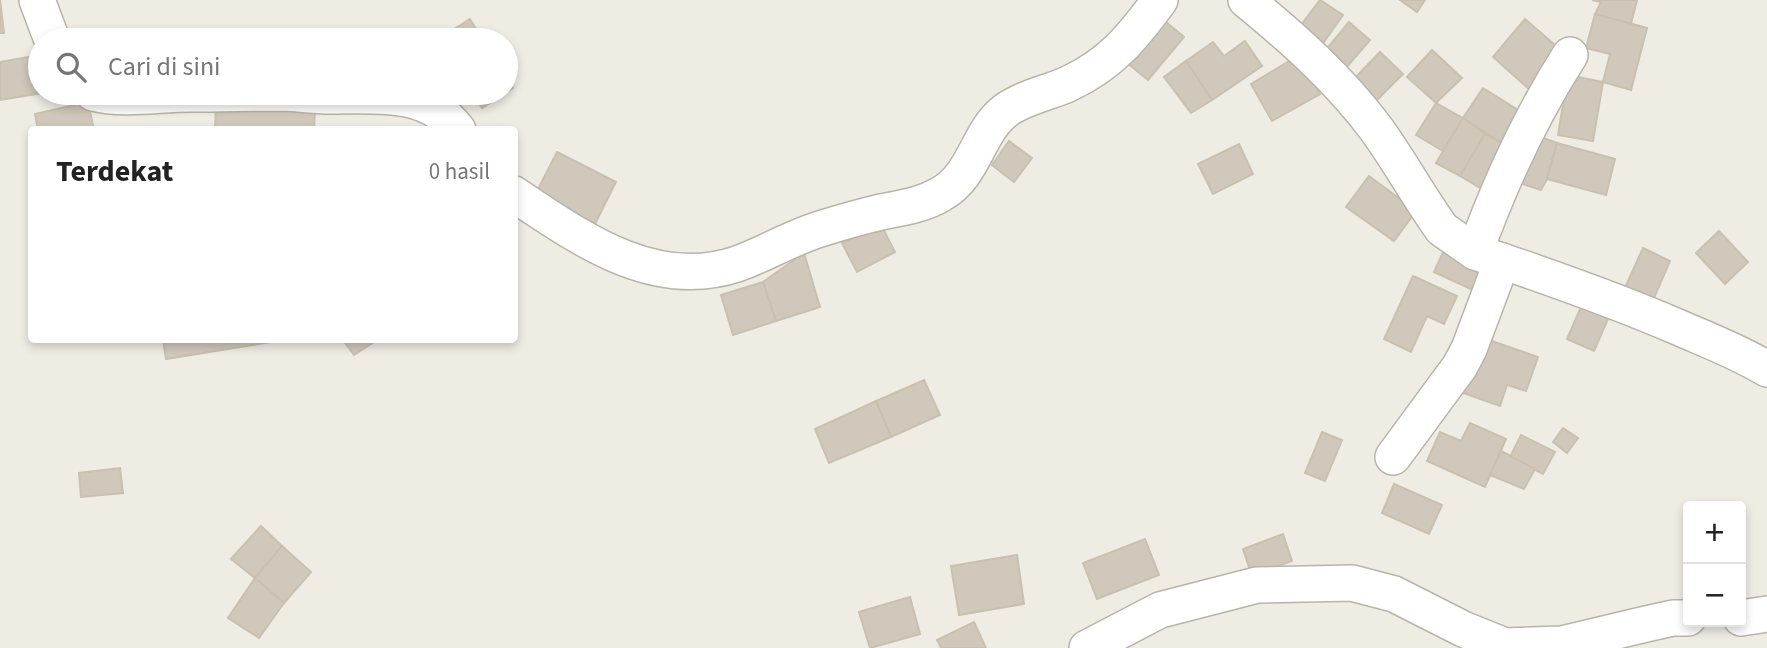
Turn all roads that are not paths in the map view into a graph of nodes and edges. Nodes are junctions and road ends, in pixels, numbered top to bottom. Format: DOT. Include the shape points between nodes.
graph roads {
  1 [pos="37,0"];
  2 [pos="1160,0"];
  3 [pos="1246,0"];
  4 [pos="48,28"];
  5 [pos="1570,55"];
  6 [pos="426,105"];
  7 [pos="455,126"];
  8 [pos="518,197"];
  9 [pos="1488,256"];
  10 [pos="1767,369"];
  11 [pos="1393,457"];
  12 [pos="1767,614"];
  13 [pos="1746,617"];
  14 [pos="1683,618"];
  15 [pos="1087,648"];
  1 -- 4 [label="street"];
  2 -- 8 [label="street" via="1107,62 1005,111 960,178 941,194 818,230 737,264 682,273 656,270 580,236"];
  3 -- 9 [label="street" via="1334,78 1377,130 1443,229"];
  5 -- 9 [label="street" via="1525,133 1488,215"];
  6 -- 7 [label="street"];
  9 -- 10 [label="street" via="1609,298"];
  9 -- 11 [label="street" via="1469,349"];
  12 -- 13 [label="street"];
  14 -- 15 [label="street" via="1562,644 1505,646 1394,594 1352,583 1257,585 1160,610"];
}
